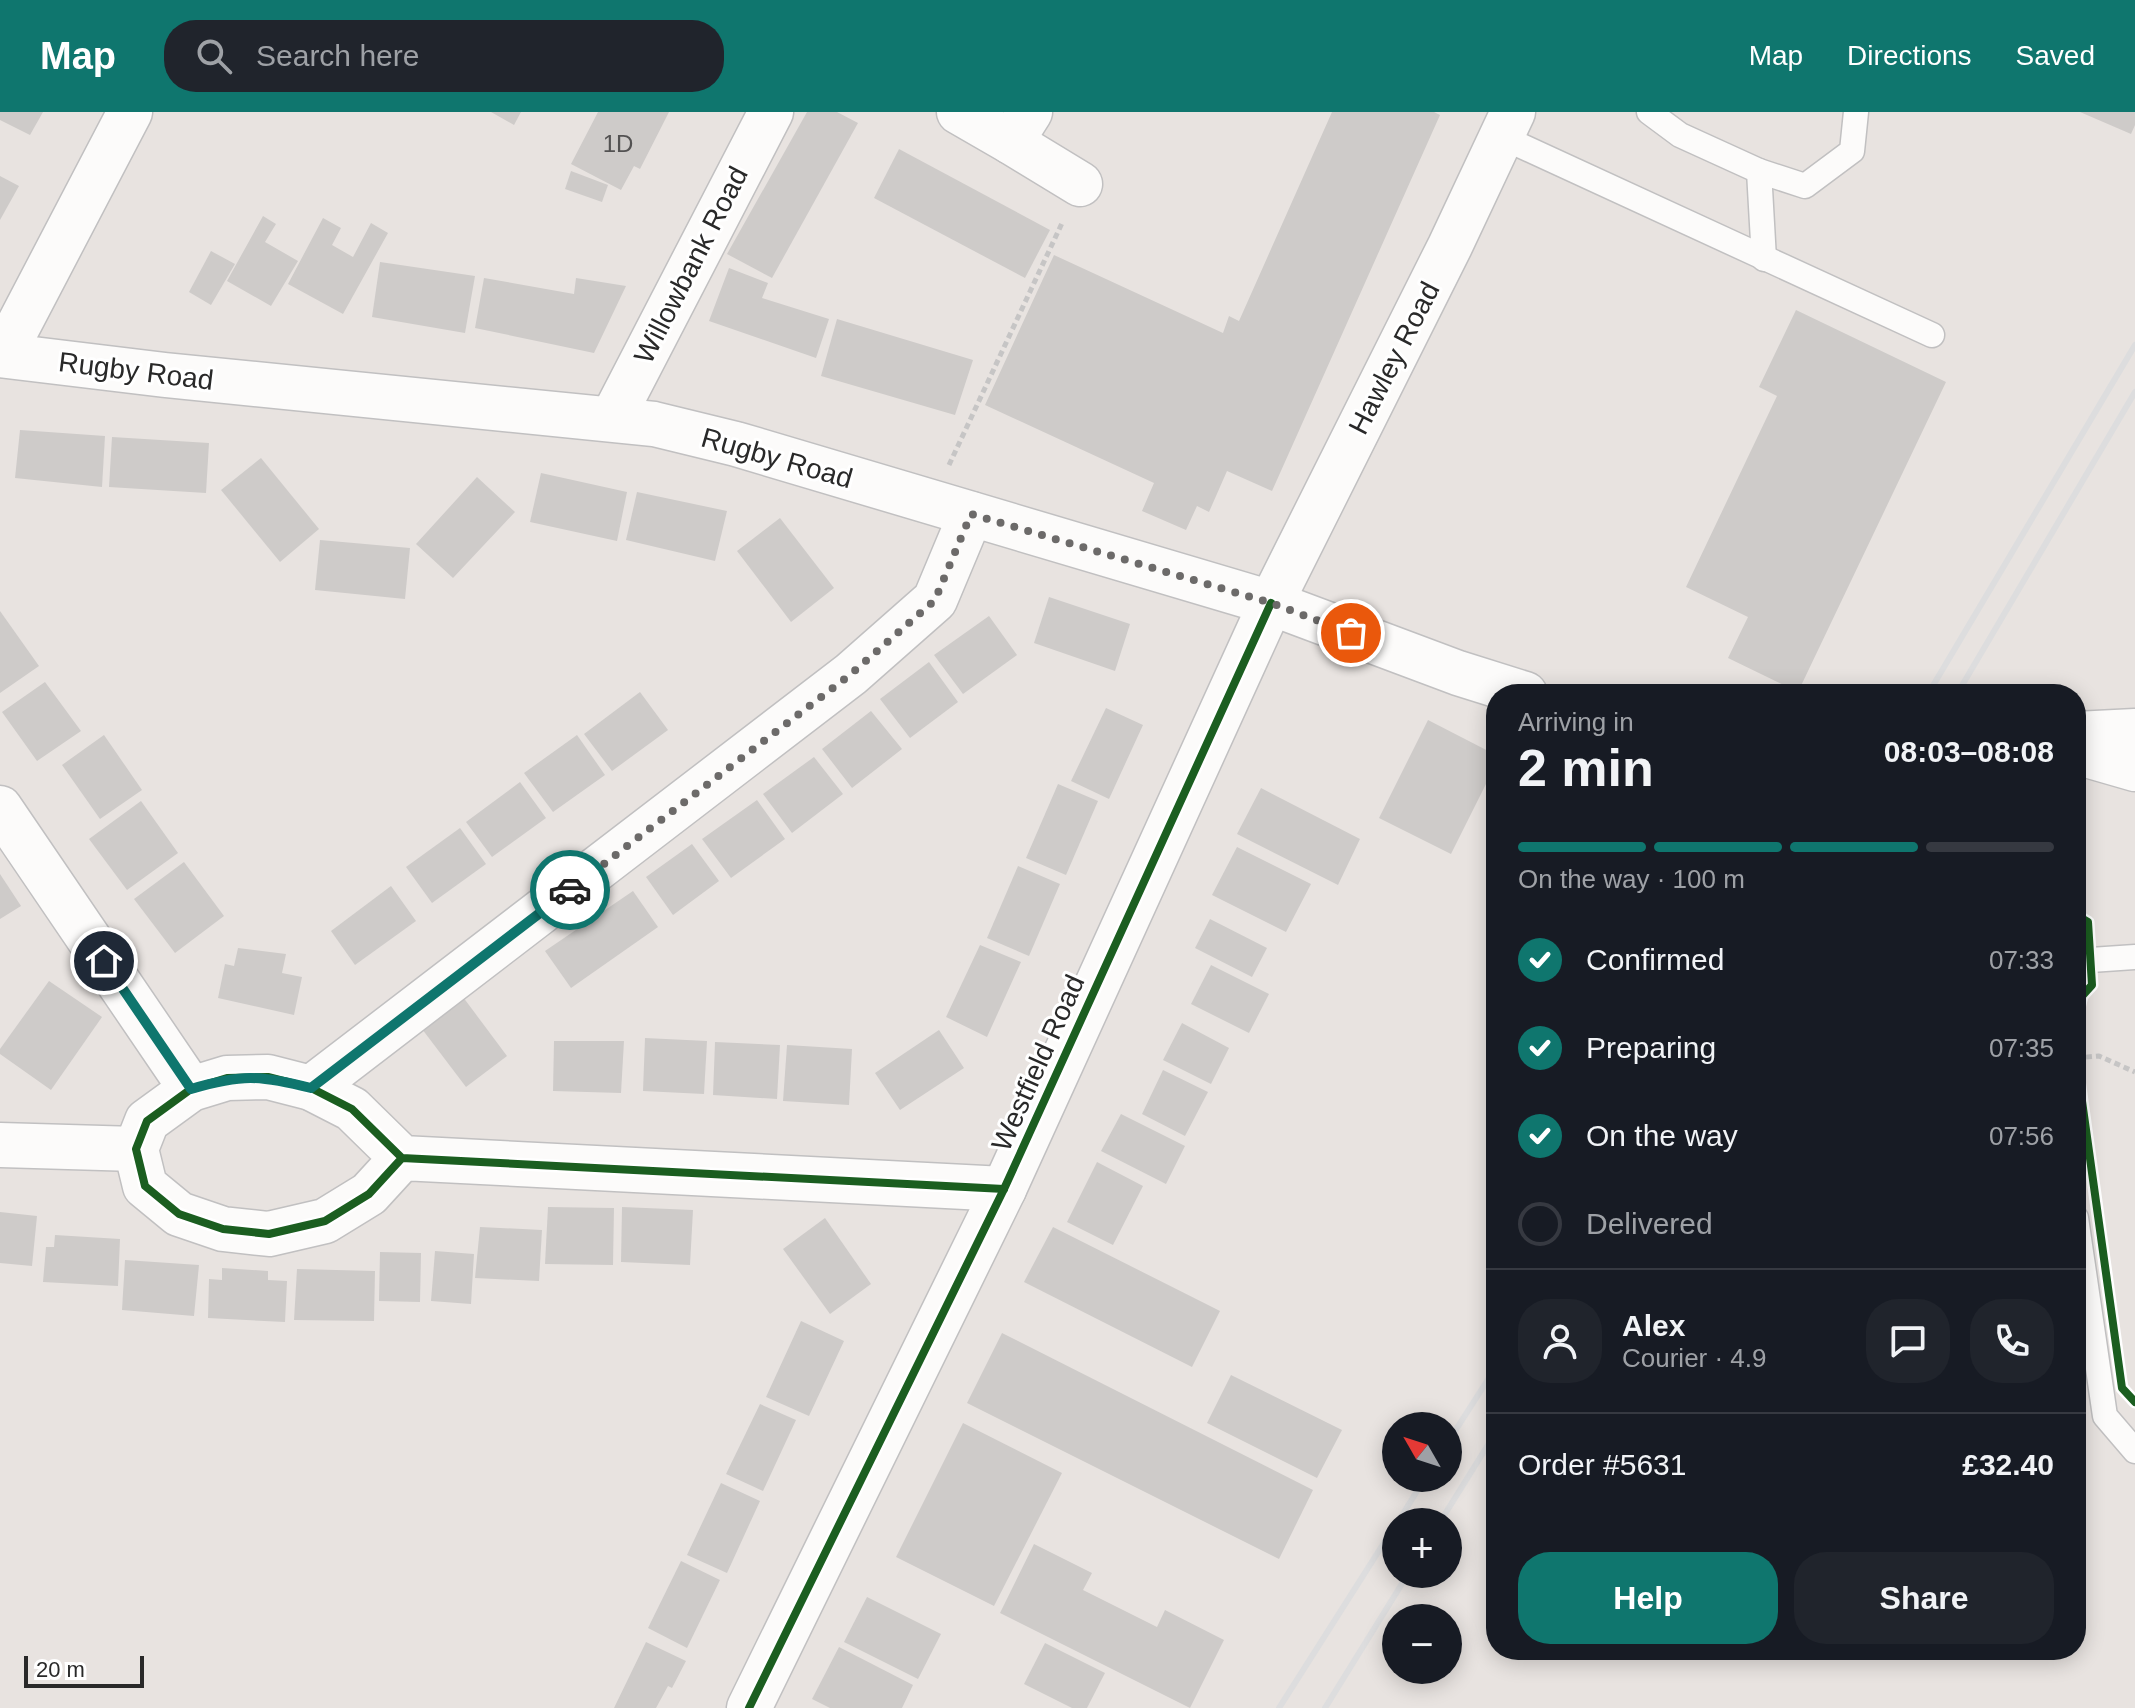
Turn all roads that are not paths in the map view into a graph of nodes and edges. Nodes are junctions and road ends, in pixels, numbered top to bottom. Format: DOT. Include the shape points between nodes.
graph roads {
  1 [pos="130,112"];
  2 [pos="771,112"];
  3 [pos="959,112"];
  4 [pos="1649,112"];
  5 [pos="1856,112"];
  6 [pos="1507,124"];
  7 [pos="1021,127"];
  8 [pos="1759,171"];
  9 [pos="1080,184"];
  10 [pos="1764,259"];
  11 [pos="1932,335"];
  12 [pos="2,355"];
  13 [pos="612,419"];
  14 [pos="951,508"];
  15 [pos="1271,603"];
  16 [pos="1493,684"];
  17 [pos="2135,731"];
  18 [pos="2086,733"];
  19 [pos="2086,755"];
  20 [pos="2135,769"];
  21 [pos="0,808"];
  22 [pos="2135,957"];
  23 [pos="2086,960"];
  24 [pos="311,1088"];
  25 [pos="191,1089"];
  26 [pos="0,1145"];
  27 [pos="136,1149"];
  28 [pos="402,1158"];
  29 [pos="1004,1189"];
  30 [pos="2086,1286"];
  31 [pos="2135,1451"];
  32 [pos="749,1708"];
  1 -- 12 [label="street"];
  2 -- 13 [label="street, Willowbank Road"];
  3 -- 7 [label="street"];
  4 -- 8 [label="lane" via="1680,135"];
  5 -- 8 [label="lane" via="1852,151 1805,186"];
  6 -- 10 [label="lane"];
  6 -- 15 [label="street, Hawley Road"];
  7 -- 9 [label="street"];
  8 -- 10 [label="lane"];
  10 -- 11 [label="lane"];
  12 -- 13 [label="street, Rugby Road"];
  13 -- 14 [label="street, Rugby Road" via="736,444"];
  14 -- 15 [label="street, Rugby Road"];
  14 -- 24 [label="street" via="935,600 851,674"];
  15 -- 16 [label="street, Rugby Road"];
  15 -- 29 [label="street, Westfield Road"];
  17 -- 18 [label="street"];
  19 -- 20 [label="street"];
  21 -- 25 [label="street"];
  22 -- 23 [label="lane"];
  24 -- 25 [label="street" via="268,1077 227,1078"];
  24 -- 28 [label="street" via="352,1109"];
  25 -- 27 [label="street" via="147,1121"];
  26 -- 27 [label="street"];
  27 -- 28 [label="street" via="145,1186 179,1214 223,1229 269,1234 325,1221 369,1194"];
  28 -- 29 [label="street"];
  29 -- 32 [label="street, Westfield Road"];
  30 -- 31 [label="lane" via="2105,1416"];
}
